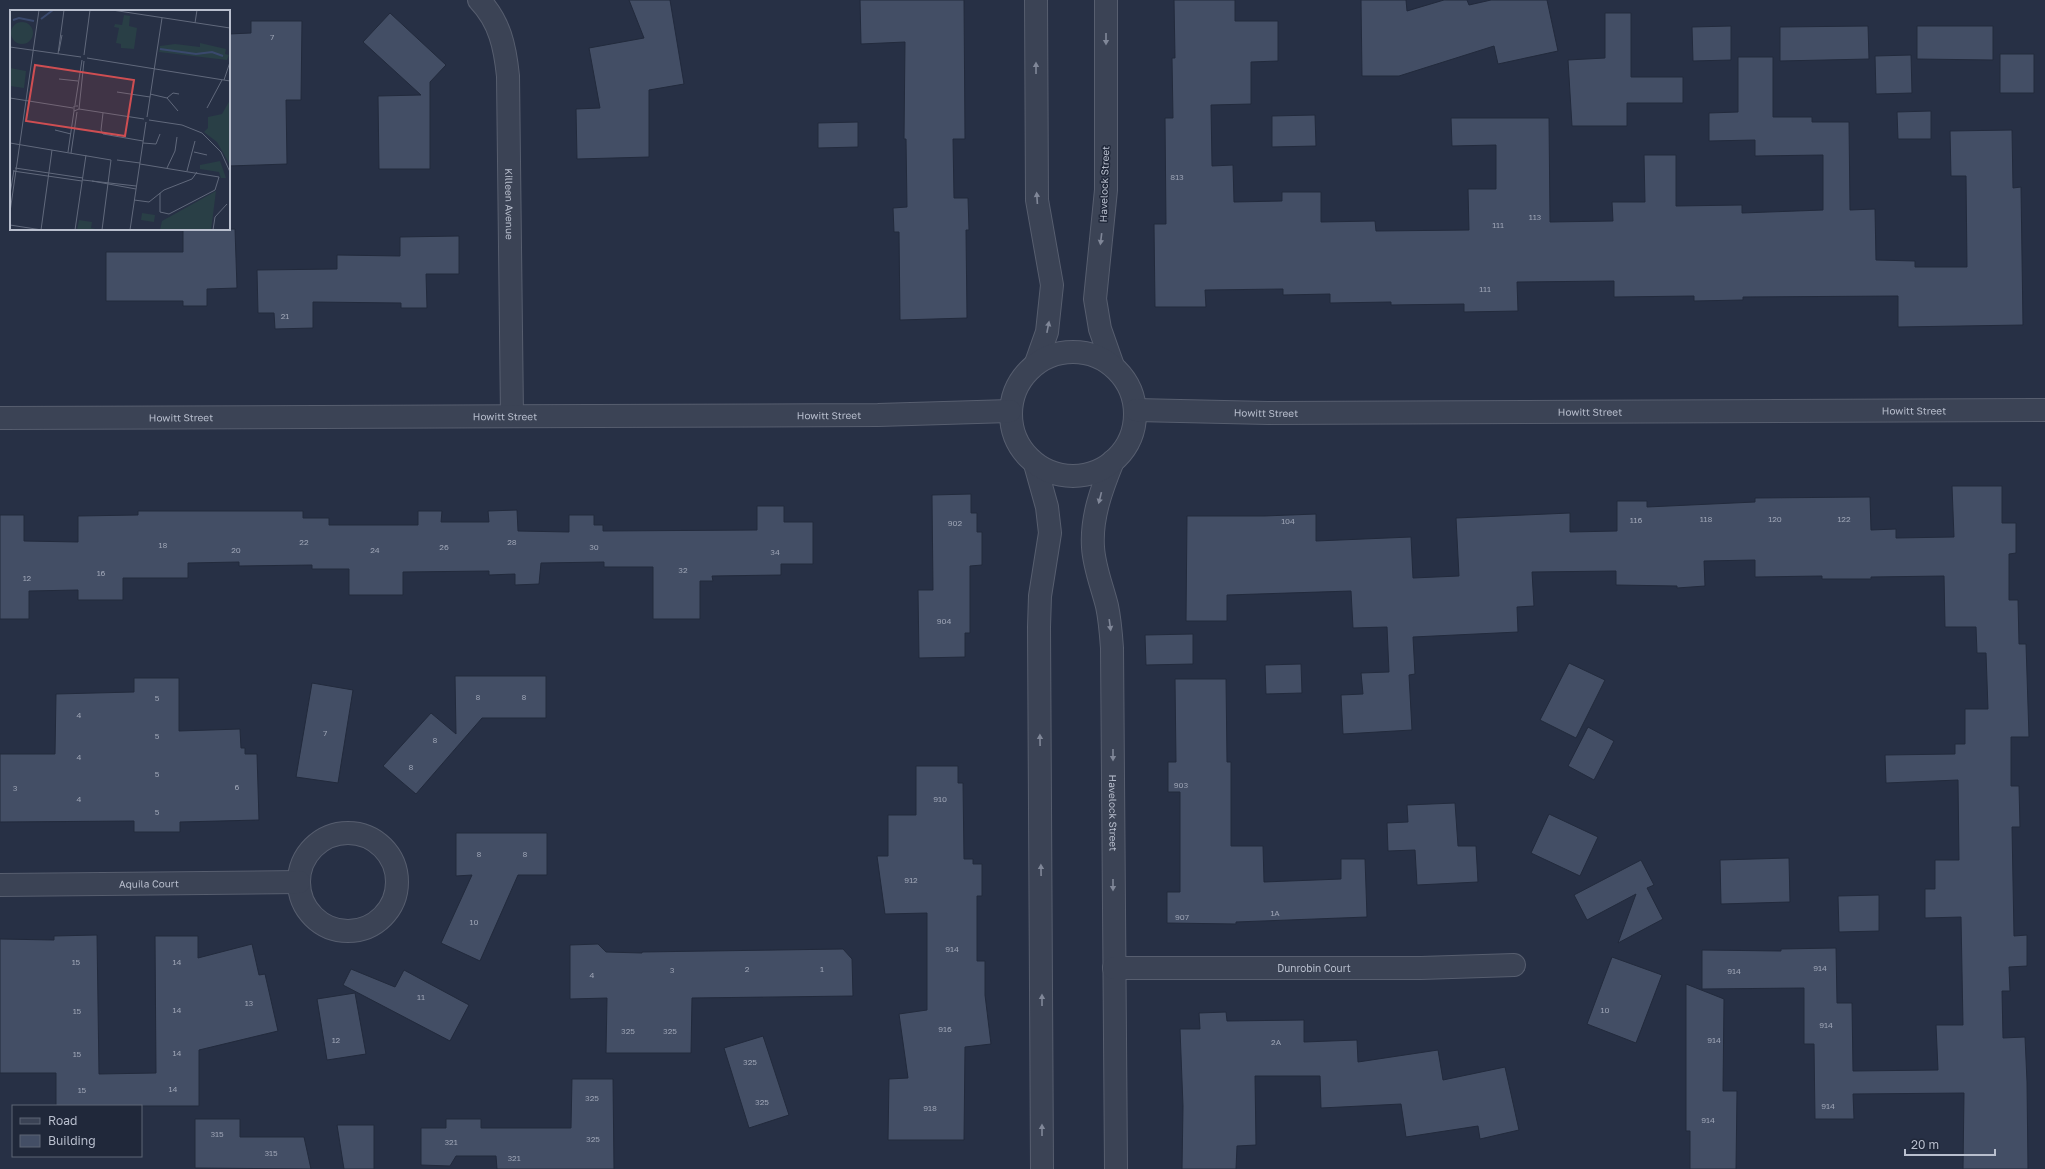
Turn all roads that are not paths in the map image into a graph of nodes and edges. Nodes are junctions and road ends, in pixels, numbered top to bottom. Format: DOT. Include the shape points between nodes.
graph roads {
  1 [pos="479,0"];
  2 [pos="1036,0"];
  3 [pos="1106,0"];
  4 [pos="1036,363"];
  5 [pos="1113,366"];
  6 [pos="1136,410"];
  7 [pos="2045,410"];
  8 [pos="1010,411"];
  9 [pos="512,416"];
  10 [pos="0,418"];
  11 [pos="1113,461"];
  12 [pos="1035,464"];
  13 [pos="299,882"];
  14 [pos="0,885"];
  15 [pos="1514,965"];
  16 [pos="1114,968"];
  17 [pos="1042,1169"];
  18 [pos="1116,1169"];
  1 -- 9 [label="street, Killeen Avenue" via="491,14 500,32 508,76"];
  4 -- 2 [label="street, one-way" via="1047,332 1052,286 1037,200"];
  3 -- 5 [label="street, Havelock Street, one-way" via="1106,196 1095,299 1100,329"];
  4 -- 5 [label="street" via="1052,354 1070,351 1097,356"];
  4 -- 8 [label="street" via="1020,379"];
  5 -- 6 [label="street" via="1129,386"];
  6 -- 7 [label="street, Howitt Street" via="1284,413"];
  6 -- 11 [label="street" via="1134,427 1128,442"];
  8 -- 9 [label="street, Howitt Street" via="878,415"];
  8 -- 12 [label="street" via="1014,435 1026,456"];
  9 -- 10 [label="street, Howitt Street"];
  11 -- 12 [label="street" via="1095,472 1074,476 1054,473"];
  11 -- 16 [label="street, Havelock Street, one-way" via="1099,501 1093,546 1107,607 1112,648"];
  17 -- 12 [label="street, one-way" via="1038,627 1050,534 1047,506"];
  13 -- 13 [label="street" via="302,864 313,848 329,838 348,834 366,837 381,846 391,859 396,882 391,905 381,918 360,929 344,931 329,927 313,917 302,901"];
  13 -- 14 [label="street, Aquila Court"];
  15 -- 16 [label="street, Dunrobin Court" via="1421,968"];
  16 -- 18 [label="street, Havelock Street"];
}
